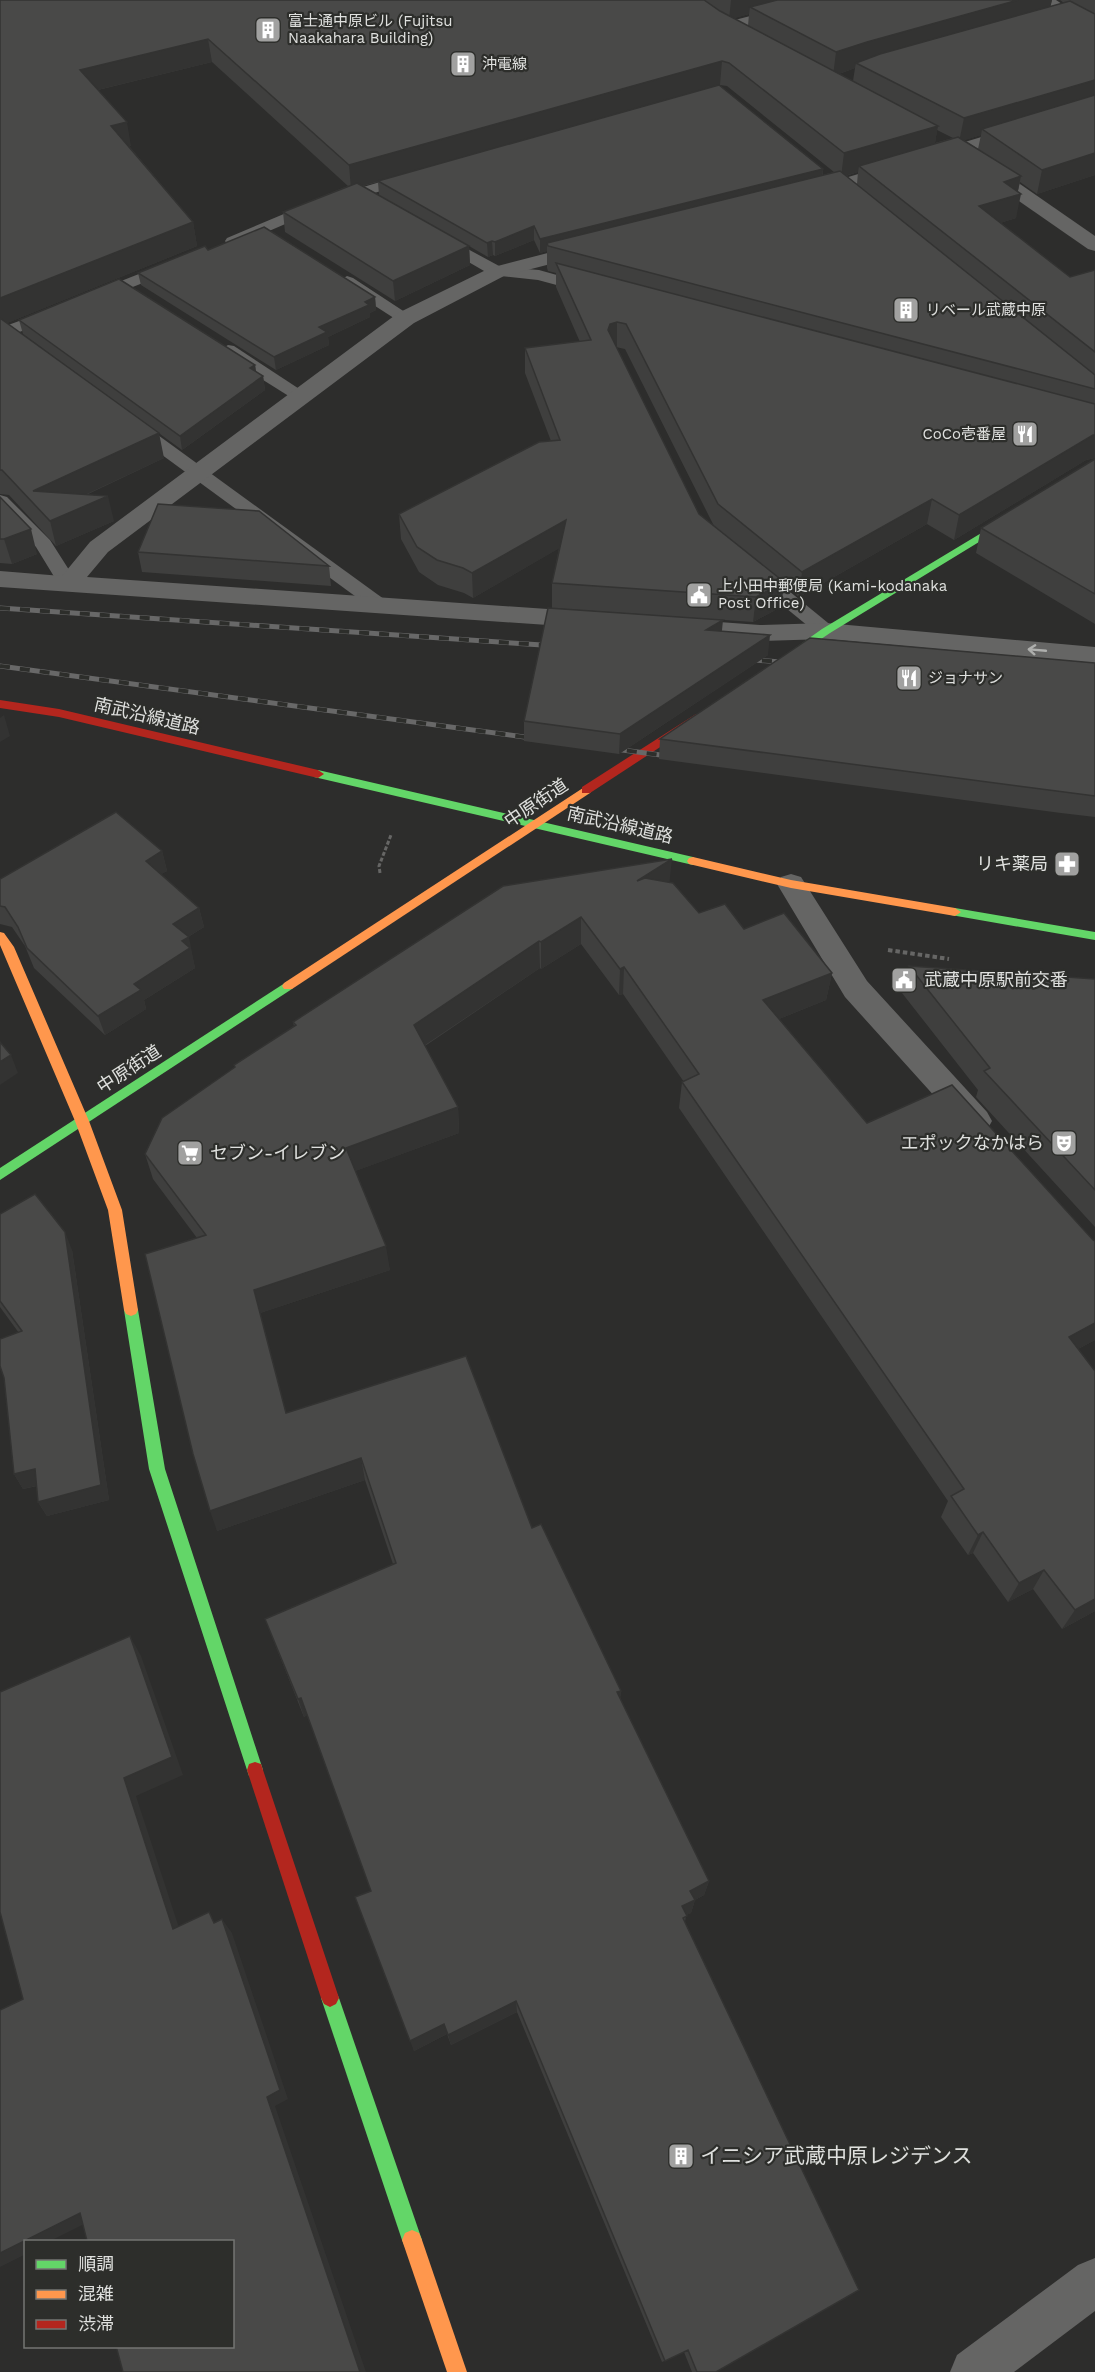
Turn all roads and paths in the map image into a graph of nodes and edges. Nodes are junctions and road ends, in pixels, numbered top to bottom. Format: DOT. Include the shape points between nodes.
graph roads {
  1 [pos="833,0"];
  2 [pos="1044,0"];
  3 [pos="1067,16"];
  4 [pos="708,17"];
  5 [pos="1045,22"];
  6 [pos="725,28"];
  7 [pos="1095,34"];
  8 [pos="746,40"];
  9 [pos="1095,109"];
  10 [pos="936,140"];
  11 [pos="957,151"];
  12 [pos="819,172"];
  13 [pos="427,174"];
  14 [pos="837,187"];
  15 [pos="360,193"];
  16 [pos="796,198"];
  17 [pos="856,202"];
  18 [pos="379,204"];
  19 [pos="264,229"];
  20 [pos="428,232"];
  21 [pos="284,242"];
  22 [pos="610,243"];
  23 [pos="1095,245"];
  24 [pos="221,246"];
  25 [pos="189,259"];
  26 [pos="497,272"];
  27 [pos="335,273"];
  28 [pos="125,285"];
  29 [pos="608,294"];
  30 [pos="145,297"];
  31 [pos="406,318"];
  32 [pos="3,333"];
  33 [pos="213,340"];
  34 [pos="25,346"];
  35 [pos="301,396"];
  36 [pos="120,416"];
  37 [pos="1095,468"];
  38 [pos="197,473"];
  39 [pos="0,501"];
  40 [pos="742,563"];
  41 [pos="0,579"];
  42 [pos="68,584"];
  43 [pos="381,606"];
  44 [pos="620,622"];
  45 [pos="655,625"];
  46 [pos="826,631"];
  47 [pos="1095,655"];
  48 [pos="767,671"];
  49 [pos="0,704"];
  50 [pos="707,711"];
  51 [pos="538,824"];
  52 [pos="393,828"];
  53 [pos="381,880"];
  54 [pos="791,884"];
  55 [pos="0,936"];
  56 [pos="1095,936"];
  57 [pos="82,1121"];
  58 [pos="992,1138"];
  59 [pos="0,1175"];
  60 [pos="1095,2282"];
  61 [pos="457,2372"];
  62 [pos="974,2372"];
  1 -- 6 [label="street"];
  2 -- 3 [label="street"];
  3 -- 5 [label="street"];
  3 -- 7 [label="street"];
  4 -- 6 [label="street"];
  6 -- 8 [label="street"];
  9 -- 11 [label="street"];
  10 -- 11 [label="street"];
  11 -- 14 [label="street"];
  11 -- 23 [label="street"];
  12 -- 14 [label="lane"];
  13 -- 15 [label="lane"];
  14 -- 16 [label="street"];
  14 -- 17 [label="lane"];
  15 -- 18 [label="lane"];
  15 -- 19 [label="lane" via="315,206"];
  19 -- 21 [label="lane"];
  19 -- 24 [label="lane"];
  20 -- 26 [label="lane"];
  22 -- 26 [label="street"];
  25 -- 28 [label="lane"];
  26 -- 29 [label="lane" via="539,276"];
  26 -- 31 [label="street"];
  27 -- 31 [label="lane"];
  28 -- 30 [label="lane"];
  28 -- 32 [label="lane"];
  31 -- 35 [label="street"];
  32 -- 34 [label="lane"];
  33 -- 35 [label="lane"];
  35 -- 38 [label="street"];
  36 -- 38 [label="lane"];
  37 -- 46 [label="street"];
  38 -- 42 [label="street" via="99,547"];
  38 -- 43 [label="lane"];
  39 -- 42 [label="lane" via="43,544"];
  40 -- 46 [label="lane"];
  41 -- 42 [label="street"];
  42 -- 43 [label="street"];
  43 -- 44 [label="street"];
  45 -- 46 [label="street" via="760,633"];
  47 -- 46 [label="street, one-way"];
  46 -- 48 [label="street"];
  49 -- 51 [label="street, 南武沿線道路" via="59,713"];
  50 -- 51 [label="street, 中原街道"];
  51 -- 54 [label="street, 南武沿線道路"];
  51 -- 57 [label="street, 中原街道"];
  52 -- 53 [label="path" via="379,866"];
  54 -- 56 [label="street, 南武沿線道路"];
  54 -- 58 [label="street" via="856,989"];
  55 -- 57 [label="street"];
  57 -- 59 [label="street, 中原街道"];
  57 -- 61 [label="street" via="115,1210 157,1469"];
  60 -- 62 [label="street"];
}
